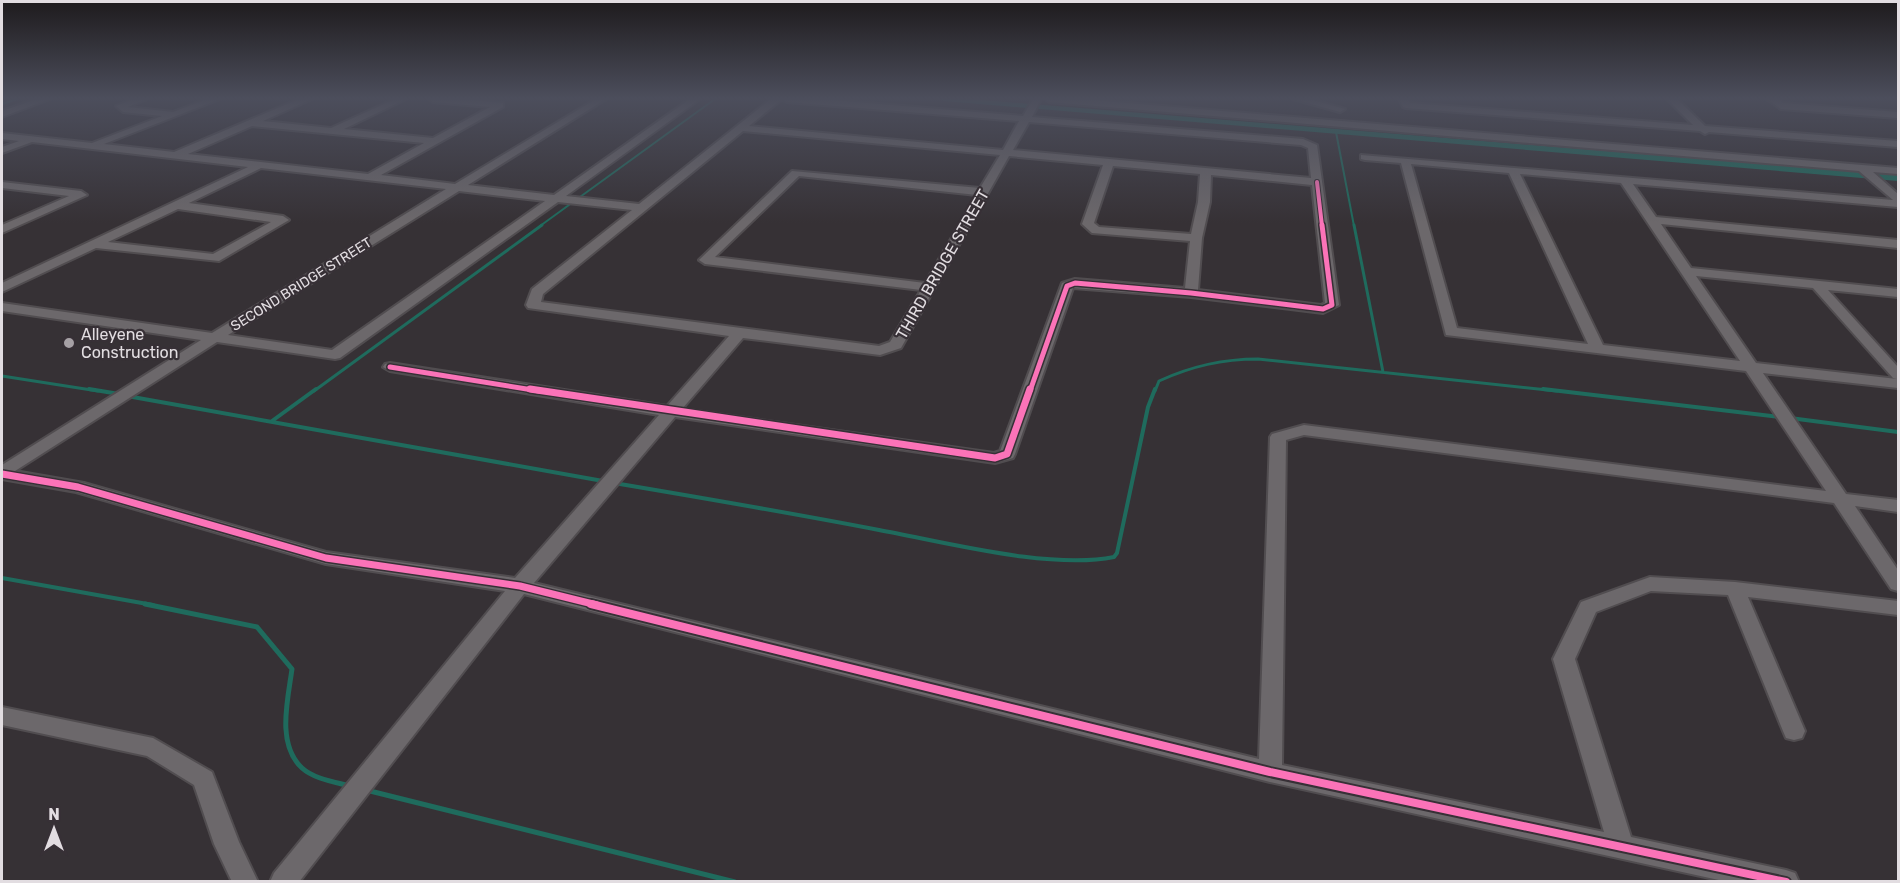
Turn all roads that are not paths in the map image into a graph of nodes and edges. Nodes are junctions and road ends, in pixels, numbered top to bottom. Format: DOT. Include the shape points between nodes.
graph roads {
  1 [pos="28,140"];
  2 [pos="42,140"];
  3 [pos="108,140"];
  4 [pos="211,140"];
  5 [pos="427,140"];
  6 [pos="536,140"];
  7 [pos="641,140"];
  8 [pos="725,140"];
  9 [pos="870,140"];
  10 [pos="1014,140"];
  11 [pos="1289,140"];
  12 [pos="1540,140"];
  13 [pos="1715,140"];
  14 [pos="1843,140"];
  15 [pos="435,141"];
  16 [pos="1899,144"];
  17 [pos="93,146"];
  18 [pos="2,150"];
  19 [pos="1006,153"];
  20 [pos="174,156"];
  21 [pos="1731,156"];
  22 [pos="1365,157"];
  23 [pos="1405,160"];
  24 [pos="1108,163"];
  25 [pos="258,166"];
  26 [pos="1513,170"];
  27 [pos="1206,171"];
  28 [pos="1899,171"];
  29 [pos="1866,172"];
  30 [pos="368,177"];
  31 [pos="1625,180"];
  32 [pos="1317,182"];
  33 [pos="2,185"];
  34 [pos="459,188"];
  35 [pos="983,192"];
  36 [pos="563,199"];
  37 [pos="1899,199"];
  38 [pos="1899,204"];
  39 [pos="176,205"];
  40 [pos="642,208"];
  41 [pos="1651,220"];
  42 [pos="2,230"];
  43 [pos="1196,238"];
  44 [pos="94,244"];
  45 [pos="1899,244"];
  46 [pos="1685,270"];
  47 [pos="1816,284"];
  48 [pos="929,287"];
  49 [pos="2,288"];
  50 [pos="1191,293"];
  51 [pos="1899,293"];
  52 [pos="2,307"];
  53 [pos="749,334"];
  54 [pos="215,339"];
  55 [pos="1598,349"];
  56 [pos="390,367"];
  57 [pos="1750,367"];
  58 [pos="1899,375"];
  59 [pos="1899,384"];
  60 [pos="672,412"];
  61 [pos="2,473"];
  62 [pos="1839,498"];
  63 [pos="1899,506"];
  64 [pos="1899,584"];
  65 [pos="520,586"];
  66 [pos="1735,589"];
  67 [pos="1899,608"];
  68 [pos="2,716"];
  69 [pos="1794,731"];
  70 [pos="1270,772"];
  71 [pos="1621,847"];
  72 [pos="245,882"];
  73 [pos="283,882"];
  74 [pos="1786,882"];
  1 -- 18 [label="street"];
  2 -- 17 [label="street"];
  3 -- 17 [label="street"];
  4 -- 20 [label="street"];
  5 -- 15 [label="street"];
  6 -- 34 [label="street, SECOND BRIDGE STREET"];
  7 -- 36 [label="street"];
  8 -- 40 [label="street"];
  9 -- 19 [label="street"];
  10 -- 19 [label="street, THIRD BRIDGE STREET"];
  11 -- 32 [label="street" via="1313,147"];
  12 -- 21 [label="street"];
  13 -- 21 [label="street"];
  14 -- 16 [label="street"];
  15 -- 30 [label="street"];
  17 -- 20 [label="street"];
  19 -- 24 [label="street"];
  19 -- 35 [label="street, THIRD BRIDGE STREET"];
  20 -- 25 [label="street"];
  21 -- 29 [label="street"];
  22 -- 23 [label="street"];
  23 -- 26 [label="street"];
  23 -- 55 [label="street" via="1450,332"];
  24 -- 27 [label="street"];
  24 -- 43 [label="street" via="1088,224 1096,230"];
  25 -- 30 [label="street"];
  25 -- 39 [label="street"];
  26 -- 31 [label="street"];
  26 -- 55 [label="street"];
  27 -- 32 [label="street"];
  27 -- 43 [label="street"];
  28 -- 29 [label="street"];
  29 -- 37 [label="street"];
  30 -- 34 [label="street"];
  31 -- 38 [label="street"];
  31 -- 41 [label="street"];
  32 -- 50 [label="street" via="1332,305 1323,309"];
  33 -- 42 [label="street" via="81,195"];
  34 -- 36 [label="street"];
  34 -- 54 [label="street, SECOND BRIDGE STREET"];
  35 -- 48 [label="street, THIRD BRIDGE STREET"];
  35 -- 48 [label="street" via="796,173 705,260"];
  36 -- 40 [label="street"];
  36 -- 54 [label="street" via="335,355"];
  39 -- 44 [label="street"];
  39 -- 44 [label="street" via="283,220 215,258"];
  40 -- 53 [label="street, THIRD BRIDGE STREET" via="537,292 533,305"];
  41 -- 45 [label="street"];
  41 -- 46 [label="street"];
  43 -- 50 [label="street"];
  44 -- 49 [label="street"];
  46 -- 47 [label="street"];
  46 -- 57 [label="street"];
  47 -- 51 [label="street"];
  47 -- 58 [label="street"];
  48 -- 53 [label="street, THIRD BRIDGE STREET" via="896,345 880,351"];
  50 -- 60 [label="street" via="1075,283 1068,286 1007,454 995,459"];
  52 -- 54 [label="street"];
  53 -- 60 [label="street"];
  54 -- 61 [label="street, SECOND BRIDGE STREET"];
  55 -- 57 [label="street"];
  56 -- 60 [label="street"];
  57 -- 59 [label="street"];
  57 -- 62 [label="street"];
  60 -- 65 [label="street"];
  61 -- 65 [label="street" via="78,487 326,558"];
  62 -- 63 [label="street"];
  62 -- 64 [label="street"];
  62 -- 70 [label="street" via="1304,430 1278,437"];
  65 -- 70 [label="street"];
  65 -- 73 [label="street"];
  66 -- 67 [label="street"];
  66 -- 69 [label="street"];
  66 -- 71 [label="street" via="1650,584 1588,607 1564,658"];
  68 -- 72 [label="street" via="153,747 204,779"];
  70 -- 71 [label="street"];
  71 -- 74 [label="street"];
}
